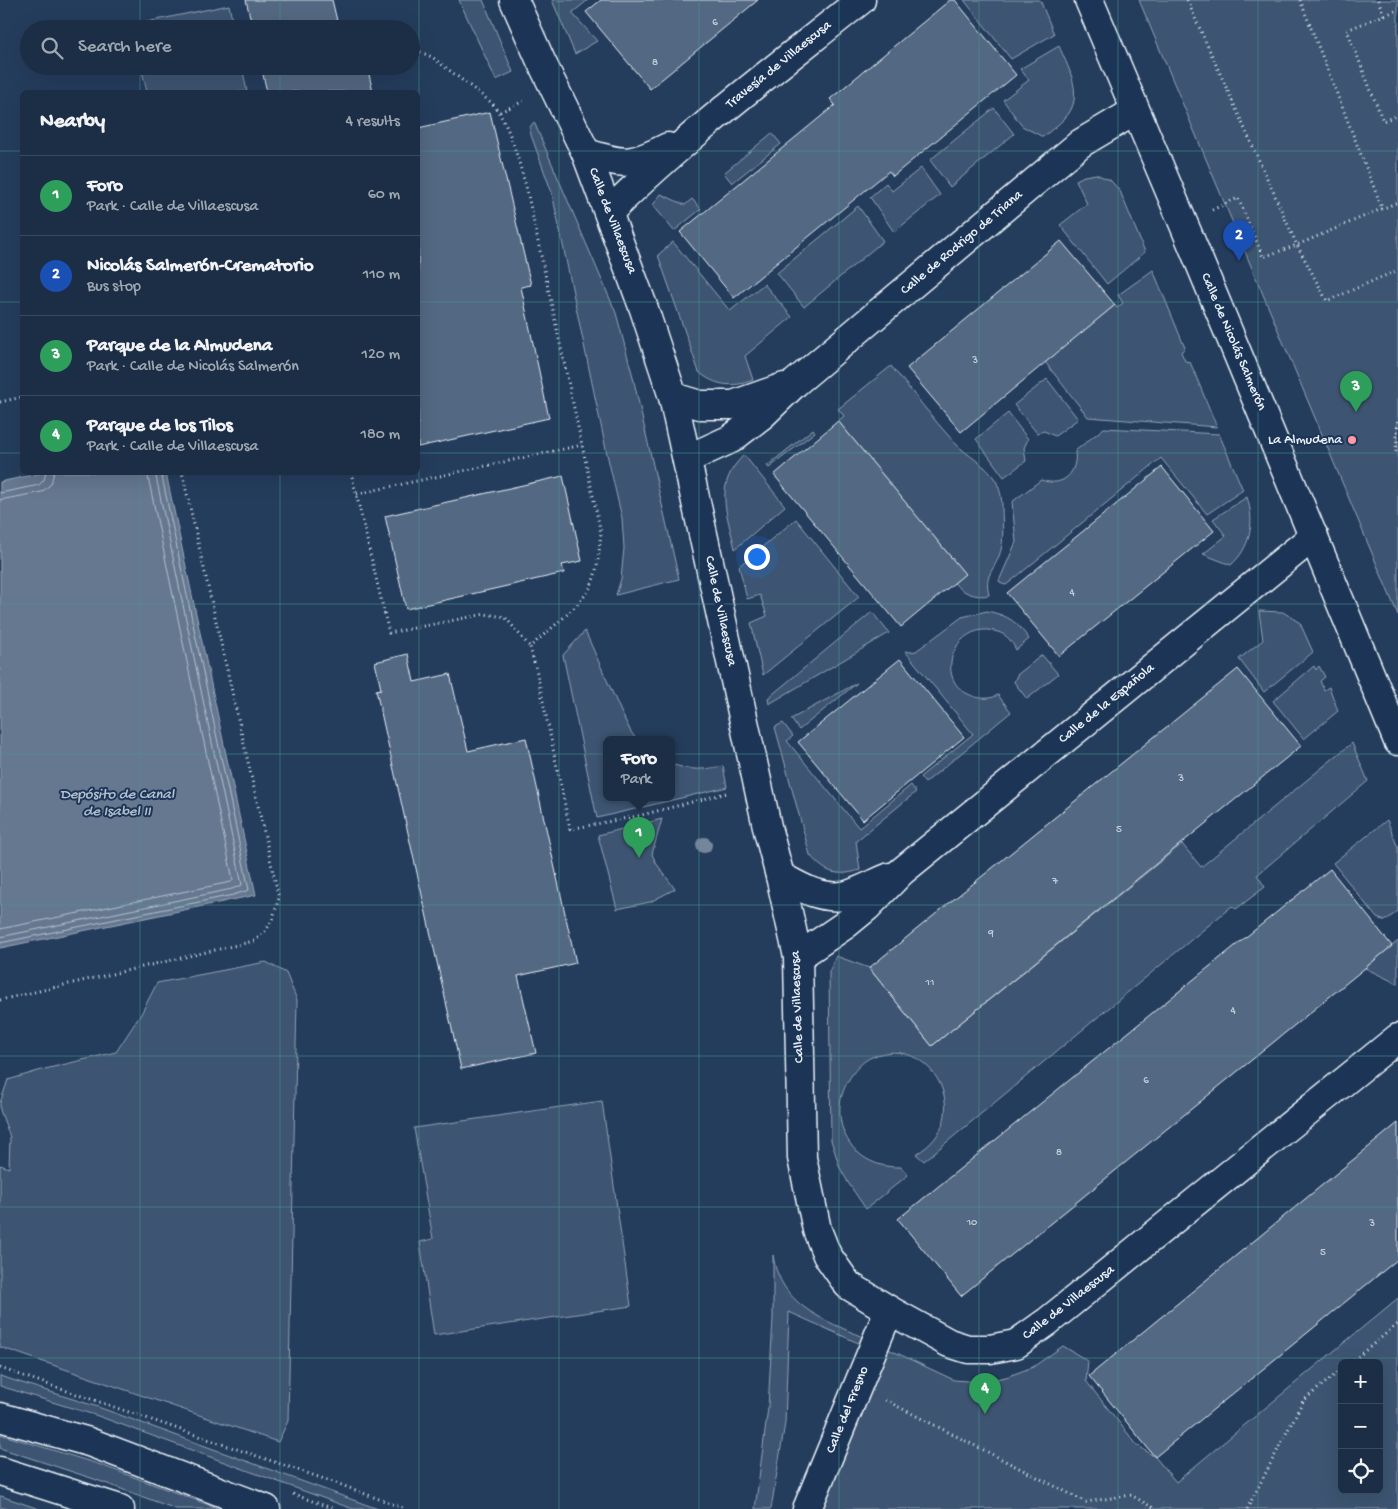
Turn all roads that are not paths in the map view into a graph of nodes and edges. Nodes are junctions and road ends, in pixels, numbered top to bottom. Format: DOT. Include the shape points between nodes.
graph roads {
  1 [pos="514,0"];
  2 [pos="861,0"];
  3 [pos="1088,0"];
  4 [pos="1135,111"];
  5 [pos="698,131"];
  6 [pos="586,153"];
  7 [pos="609,212"];
  8 [pos="795,383"];
  9 [pos="673,397"];
  10 [pos="687,459"];
  11 [pos="1314,536"];
  12 [pos="1398,741"];
  13 [pos="901,872"];
  14 [pos="780,876"];
  15 [pos="798,957"];
  16 [pos="1398,1038"];
  17 [pos="889,1310"];
  18 [pos="0,1417"];
  19 [pos="0,1471"];
  20 [pos="120,1509"];
  21 [pos="266,1509"];
  22 [pos="807,1509"];
  1 -- 6 [label="street, Calle de Villaescusa"];
  2 -- 5 [label="street, Travesía de Villaescusa"];
  3 -- 4 [label="street, Calle de Nicolás Salmerón"];
  4 -- 8 [label="street, Calle de Rodrigo de Triana" via="1081,143"];
  4 -- 11 [label="street, Calle de Nicolás Salmerón"];
  5 -- 6 [label="street, Travesía de Villaescusa" via="644,159 629,162 612,161"];
  5 -- 7 [label="street, Travesía de Villaescusa"];
  6 -- 7 [label="street, Calle de Villaescusa"];
  7 -- 9 [label="street, Calle de Villaescusa"];
  8 -- 9 [label="street, Calle de Rodrigo de Triana" via="733,405 700,404"];
  8 -- 10 [label="street, Calle de Rodrigo de Triana" via="732,439"];
  9 -- 10 [label="street, Calle de Villaescusa"];
  10 -- 14 [label="street, Calle de Villaescusa"];
  11 -- 12 [label="street, Calle de Nicolás Salmerón"];
  11 -- 13 [label="street, Calle de la Española"];
  13 -- 14 [label="street, Calle de la Española" via="844,896 825,896 805,890"];
  13 -- 15 [label="street, Calle de la Española" via="867,907"];
  14 -- 15 [label="street, Calle de Villaescusa"];
  15 -- 17 [label="street, Calle de Villaescusa" via="802,1158 816,1230 827,1255 848,1285"];
  16 -- 17 [label="street, Calle de Villaescusa" via="1048,1322 1016,1344 968,1349 950,1343"];
  17 -- 22 [label="street, Calle del Fresno"];
  18 -- 21 [label="street" via="89,1442"];
  19 -- 20 [label="street"];
}
